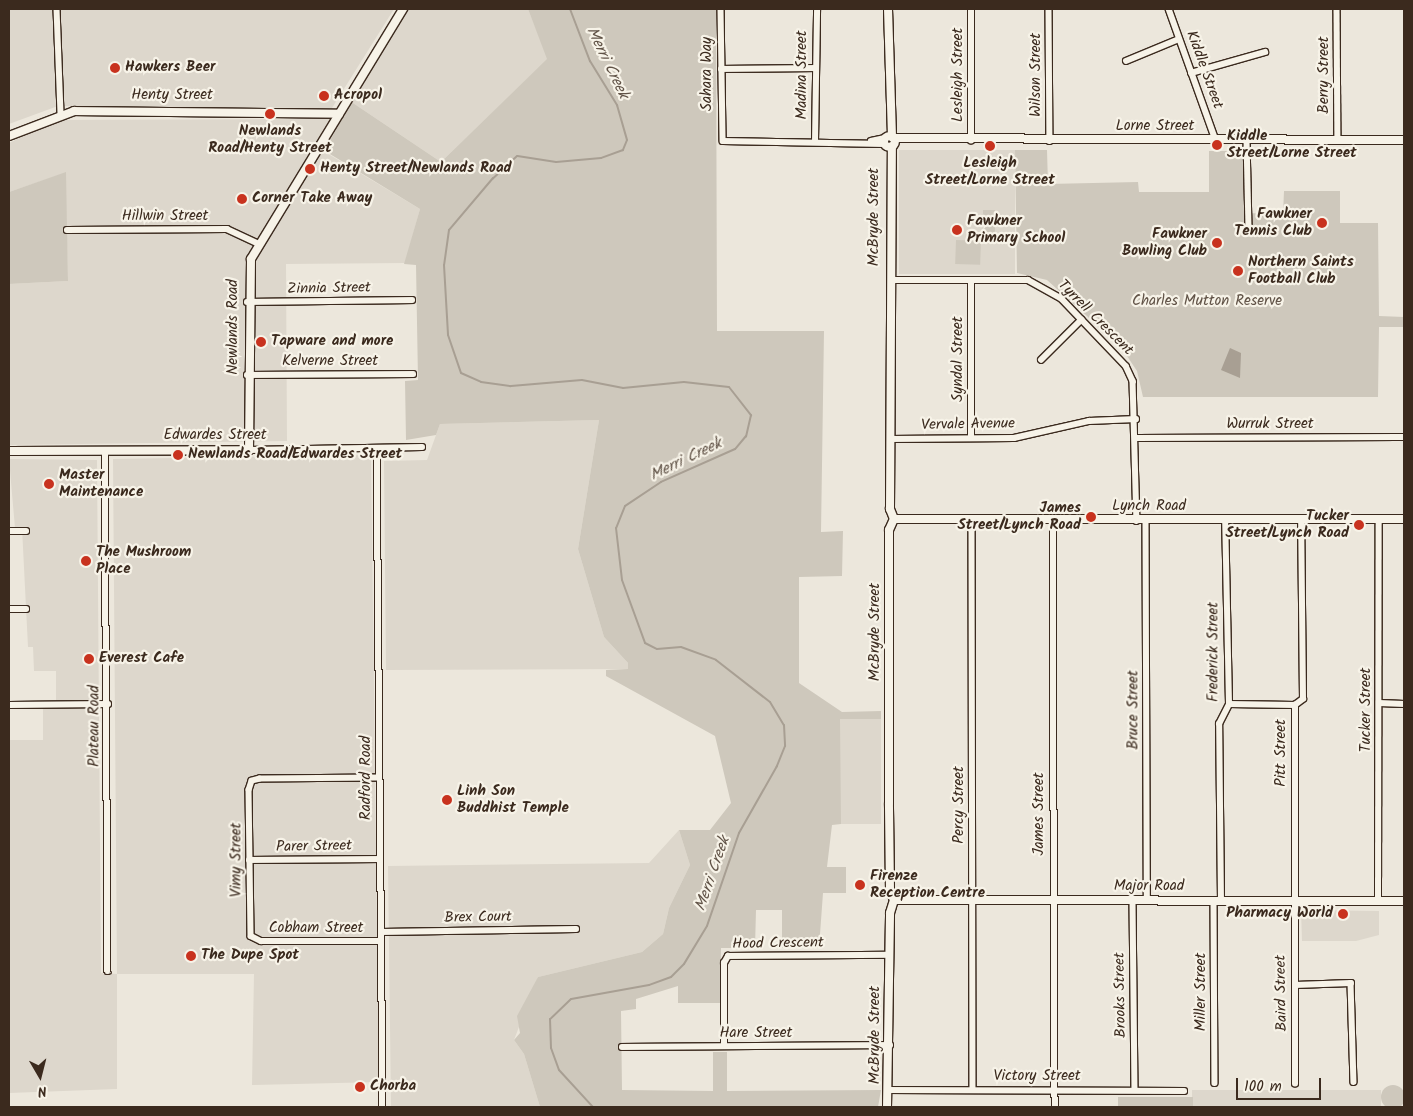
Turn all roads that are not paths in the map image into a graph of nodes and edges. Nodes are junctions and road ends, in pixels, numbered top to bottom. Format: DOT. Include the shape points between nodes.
graph roads {
  1 [pos="57,9"];
  2 [pos="403,9"];
  3 [pos="721,9"];
  4 [pos="817,9"];
  5 [pos="888,9"];
  6 [pos="972,9"];
  7 [pos="1049,9"];
  8 [pos="1169,9"];
  9 [pos="1337,9"];
  10 [pos="1179,39"];
  11 [pos="1265,52"];
  12 [pos="1126,61"];
  13 [pos="815,68"];
  14 [pos="721,69"];
  15 [pos="1191,73"];
  16 [pos="61,113"];
  17 [pos="339,114"];
  18 [pos="9,136"];
  19 [pos="722,139"];
  20 [pos="1216,140"];
  21 [pos="1247,140"];
  22 [pos="1338,140"];
  23 [pos="1404,140"];
  24 [pos="889,141"];
  25 [pos="971,141"];
  26 [pos="1050,141"];
  27 [pos="816,142"];
  28 [pos="1249,228"];
  29 [pos="68,230"];
  30 [pos="259,244"];
  31 [pos="892,280"];
  32 [pos="972,280"];
  33 [pos="412,300"];
  34 [pos="247,302"];
  35 [pos="1081,320"];
  36 [pos="1041,360"];
  37 [pos="413,374"];
  38 [pos="247,375"];
  39 [pos="1136,419"];
  40 [pos="971,438"];
  41 [pos="1136,438"];
  42 [pos="1404,438"];
  43 [pos="890,439"];
  44 [pos="422,448"];
  45 [pos="377,449"];
  46 [pos="105,450"];
  47 [pos="249,450"];
  48 [pos="9,452"];
  49 [pos="894,519"];
  50 [pos="1379,519"];
  51 [pos="1404,519"];
  52 [pos="972,520"];
  53 [pos="1146,520"];
  54 [pos="1224,520"];
  55 [pos="1302,520"];
  56 [pos="1053,521"];
  57 [pos="1137,521"];
  58 [pos="9,531"];
  59 [pos="26,531"];
  60 [pos="9,609"];
  61 [pos="26,609"];
  62 [pos="1379,703"];
  63 [pos="108,704"];
  64 [pos="1228,704"];
  65 [pos="1404,704"];
  66 [pos="9,705"];
  67 [pos="1295,705"];
  68 [pos="379,778"];
  69 [pos="380,859"];
  70 [pos="250,860"];
  71 [pos="894,900"];
  72 [pos="1147,900"];
  73 [pos="973,901"];
  74 [pos="1053,901"];
  75 [pos="1133,901"];
  76 [pos="1217,901"];
  77 [pos="1294,901"];
  78 [pos="1378,901"];
  79 [pos="1404,901"];
  80 [pos="576,930"];
  81 [pos="381,932"];
  82 [pos="253,938"];
  83 [pos="380,941"];
  84 [pos="890,955"];
  85 [pos="108,971"];
  86 [pos="1295,984"];
  87 [pos="890,1045"];
  88 [pos="724,1046"];
  89 [pos="622,1047"];
  90 [pos="1354,1082"];
  91 [pos="1215,1083"];
  92 [pos="1295,1084"];
  93 [pos="890,1090"];
  94 [pos="973,1090"];
  95 [pos="1054,1090"];
  96 [pos="1135,1090"];
  97 [pos="1184,1091"];
  98 [pos="383,1107"];
  99 [pos="887,1107"];
  100 [pos="1055,1107"];
  1 -- 16 [label="street"];
  2 -- 17 [label="street, Newlands Road"];
  3 -- 14 [label="street, Sahara Way"];
  4 -- 13 [label="street, Madina Street"];
  5 -- 24 [label="street, McBryde Street"];
  6 -- 25 [label="street, Lesleigh Street"];
  7 -- 26 [label="street, Wilson Street"];
  8 -- 10 [label="street, Kiddle Street"];
  9 -- 22 [label="street, Berry Street"];
  10 -- 12 [label="street"];
  10 -- 15 [label="street, Kiddle Street"];
  11 -- 15 [label="street"];
  13 -- 14 [label="street"];
  13 -- 27 [label="street, Madina Street"];
  14 -- 19 [label="street, Sahara Way"];
  15 -- 20 [label="street, Kiddle Street"];
  16 -- 17 [label="street, Henty Street" via="321,110"];
  16 -- 18 [label="street, Henty Street"];
  17 -- 30 [label="street, Newlands Road"];
  19 -- 27 [label="street, Lorne Street" via="731,143"];
  20 -- 21 [label="street, Lorne Street"];
  20 -- 26 [label="street, Lorne Street"];
  21 -- 22 [label="street, Lorne Street"];
  21 -- 28 [label="street"];
  22 -- 23 [label="street, Lorne Street"];
  24 -- 25 [label="street, Lorne Street"];
  24 -- 27 [label="street, Lorne Street"];
  24 -- 31 [label="street, McBryde Street"];
  25 -- 26 [label="street, Lorne Street"];
  29 -- 30 [label="street, Hillwin Street" via="228,229"];
  30 -- 34 [label="street, Newlands Road" via="247,270"];
  31 -- 32 [label="street, Tyrrell Crescent"];
  31 -- 43 [label="street, McBryde Street"];
  32 -- 35 [label="street, Tyrrell Crescent" via="1028,280 1044,286"];
  32 -- 40 [label="street, Syndal Street"];
  33 -- 34 [label="street, Zinnia Street"];
  34 -- 38 [label="street, Newlands Road"];
  35 -- 36 [label="street"];
  35 -- 39 [label="street, Tyrrell Crescent" via="1126,366 1136,397"];
  37 -- 38 [label="street, Kelverne Street"];
  38 -- 47 [label="street, Newlands Road"];
  39 -- 40 [label="street, Vervale Avenue" via="1089,421 1014,438"];
  39 -- 41 [label="street, Tyrrell Crescent"];
  40 -- 43 [label="street, Vervale Avenue"];
  41 -- 42 [label="street, Wurruk Street"];
  41 -- 57 [label="street, Tyrrell Crescent"];
  43 -- 49 [label="street, McBryde Street" via="890,509"];
  44 -- 45 [label="street, Edwardes Street"];
  45 -- 47 [label="street, Edwardes Street"];
  45 -- 68 [label="street, Radford Road"];
  46 -- 47 [label="street, Edwardes Street"];
  46 -- 48 [label="street, Edwardes Street"];
  46 -- 63 [label="street, Plateau Road"];
  49 -- 52 [label="street, Lynch Road"];
  49 -- 71 [label="street, McBryde Street" via="889,530 890,890"];
  50 -- 51 [label="street, Lynch Road"];
  50 -- 55 [label="street, Lynch Road"];
  50 -- 62 [label="street, Tucker Street"];
  52 -- 56 [label="street, Lynch Road"];
  52 -- 73 [label="street, Percy Street"];
  53 -- 54 [label="street, Lynch Road"];
  53 -- 57 [label="street, Lynch Road"];
  53 -- 72 [label="street, Bruce Street"];
  54 -- 55 [label="street, Lynch Road"];
  54 -- 64 [label="street, Frederick Street"];
  55 -- 67 [label="street, Pitt Street" via="1303,699"];
  56 -- 57 [label="street, Lynch Road"];
  56 -- 74 [label="street, James Street"];
  58 -- 59 [label="street"];
  60 -- 61 [label="street"];
  62 -- 65 [label="street"];
  62 -- 78 [label="street, Tucker Street"];
  63 -- 66 [label="street"];
  63 -- 85 [label="street, Plateau Road"];
  64 -- 67 [label="street"];
  64 -- 76 [label="street, Frederick Street" via="1219,724"];
  67 -- 77 [label="street, Pitt Street"];
  68 -- 69 [label="street, Radford Road"];
  68 -- 70 [label="street, Vimy Street" via="252,781"];
  69 -- 70 [label="street, Parer Street"];
  69 -- 81 [label="street, Radford Road"];
  70 -- 82 [label="street, Vimy Street"];
  71 -- 73 [label="street, Major Road"];
  71 -- 84 [label="street, McBryde Street"];
  72 -- 75 [label="street, Major Road"];
  72 -- 76 [label="street, Major Road"];
  73 -- 74 [label="street, Major Road"];
  73 -- 94 [label="street, Percy Street"];
  74 -- 75 [label="street, Major Road"];
  74 -- 95 [label="street, James Street"];
  75 -- 96 [label="street, Brooks Street"];
  76 -- 77 [label="street, Major Road"];
  76 -- 91 [label="street, Miller Street"];
  77 -- 78 [label="street, Major Road"];
  77 -- 86 [label="street, Baird Street"];
  78 -- 79 [label="street, Major Road"];
  80 -- 81 [label="street, Brex Court"];
  81 -- 83 [label="street, Radford Road"];
  82 -- 83 [label="street, Cobham Street"];
  83 -- 98 [label="street, Radford Road"];
  84 -- 87 [label="street, McBryde Street"];
  84 -- 88 [label="street, Hood Crescent" via="728,956 724,963"];
  86 -- 90 [label="street" via="1351,983"];
  86 -- 92 [label="street, Baird Street"];
  87 -- 88 [label="street, Hare Street"];
  87 -- 93 [label="street, McBryde Street"];
  88 -- 89 [label="street, Hare Street"];
  93 -- 94 [label="street, Victory Street"];
  93 -- 99 [label="street, McBryde Street"];
  94 -- 95 [label="street, Victory Street"];
  95 -- 96 [label="street, Victory Street"];
  95 -- 100 [label="street, James Street"];
  96 -- 97 [label="street, Victory Street"];
}
